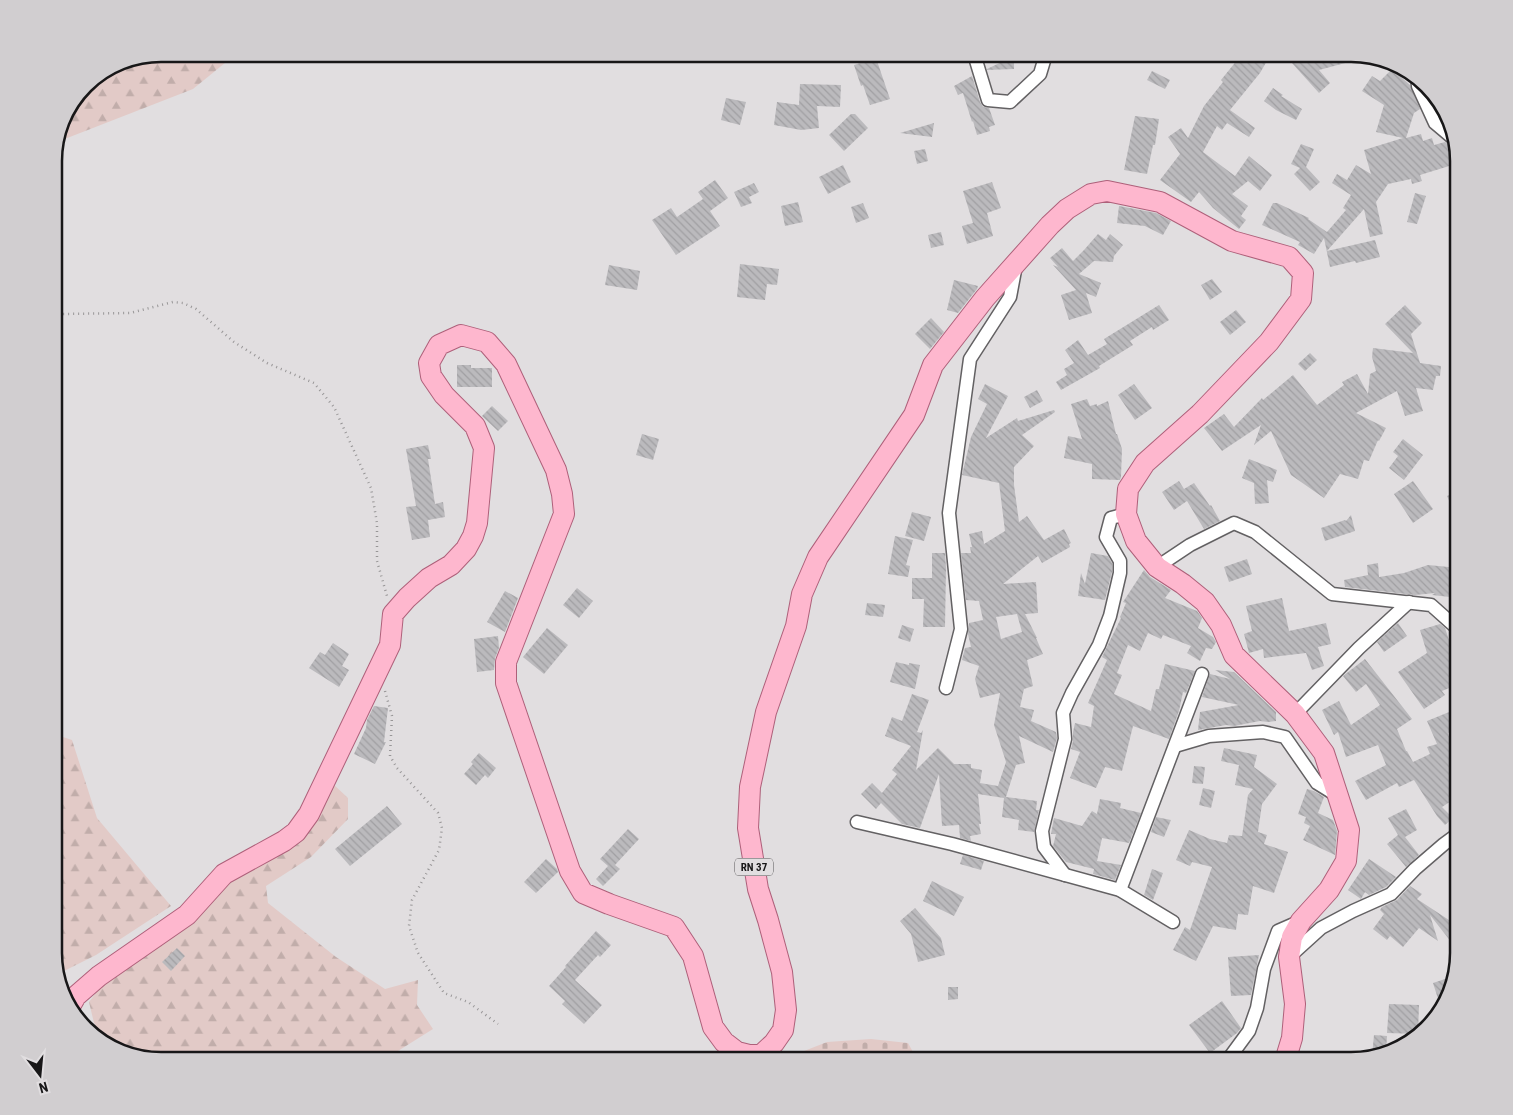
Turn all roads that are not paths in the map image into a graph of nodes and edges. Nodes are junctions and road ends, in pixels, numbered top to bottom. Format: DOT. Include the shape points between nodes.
graph roads {
  1 [pos="976,62"];
  2 [pos="1044,62"];
  3 [pos="1419,89"];
  4 [pos="1446,132"];
  5 [pos="1016,262"];
  6 [pos="1126,514"];
  7 [pos="1157,567"];
  8 [pos="1409,602"];
  9 [pos="1450,622"];
  10 [pos="1202,674"];
  11 [pos="946,688"];
  12 [pos="1295,714"];
  13 [pos="1175,746"];
  14 [pos="1338,796"];
  15 [pos="857,822"];
  16 [pos="1450,840"];
  17 [pos="1065,875"];
  18 [pos="1120,890"];
  19 [pos="1301,921"];
  20 [pos="1173,922"];
  21 [pos="1289,957"];
  22 [pos="74,1000"];
  23 [pos="737,1052"];
  24 [pos="766,1052"];
  25 [pos="1234,1052"];
  26 [pos="1288,1052"];
  1 -- 2 [label="street" via="988,100 1010,102 1040,74"];
  3 -- 4 [label="street" via="1435,123"];
  5 -- 6 [label="main road, RN 37" via="1066,209 1092,194 1107,191 1160,202 1232,241 1289,257 1303,273 1301,299 1269,342 1200,414 1146,463 1128,489"];
  5 -- 11 [label="street" via="1010,297 970,360 948,514 961,628"];
  5 -- 24 [label="main road, RN 37" via="933,365 914,415 818,557 802,594 796,626 766,712 750,787 748,828 758,889 782,972 786,1010 783,1030"];
  6 -- 7 [label="main road, RN 37" via="1136,541"];
  6 -- 17 [label="street" via="1111,518 1106,537 1120,560 1120,573 1099,645 1063,713 1065,739 1042,831 1044,847"];
  7 -- 8 [label="street" via="1190,545 1234,523 1256,532 1332,594"];
  7 -- 12 [label="main road, RN 37" via="1205,602 1221,625 1234,655"];
  8 -- 9 [label="street" via="1431,605"];
  8 -- 12 [label="street"];
  10 -- 13 [label="street"];
  12 -- 14 [label="main road, RN 37" via="1324,753"];
  13 -- 14 [label="street" via="1209,736 1262,732 1285,738 1317,783"];
  13 -- 18 [label="street"];
  14 -- 19 [label="main road, RN 37" via="1349,830 1346,861 1329,890"];
  15 -- 17 [label="street"];
  16 -- 21 [label="street" via="1391,894 1321,928"];
  17 -- 18 [label="street"];
  18 -- 20 [label="street"];
  19 -- 21 [label="main road, RN 37" via="1292,937"];
  19 -- 25 [label="street" via="1278,931 1264,969 1249,1031"];
  21 -- 26 [label="main road, RN 37" via="1294,1004"];
  22 -- 23 [label="main road, RN 37" via="99,976 187,915 224,874 296,832 309,814 390,645 393,614 429,578 451,564 466,549 477,524 484,448 475,426 444,395 431,376 429,363 439,345 461,335 487,342 506,364 556,470 562,494 564,514 506,662 506,683 570,871 583,893 674,927 693,956 713,1027"];
}
